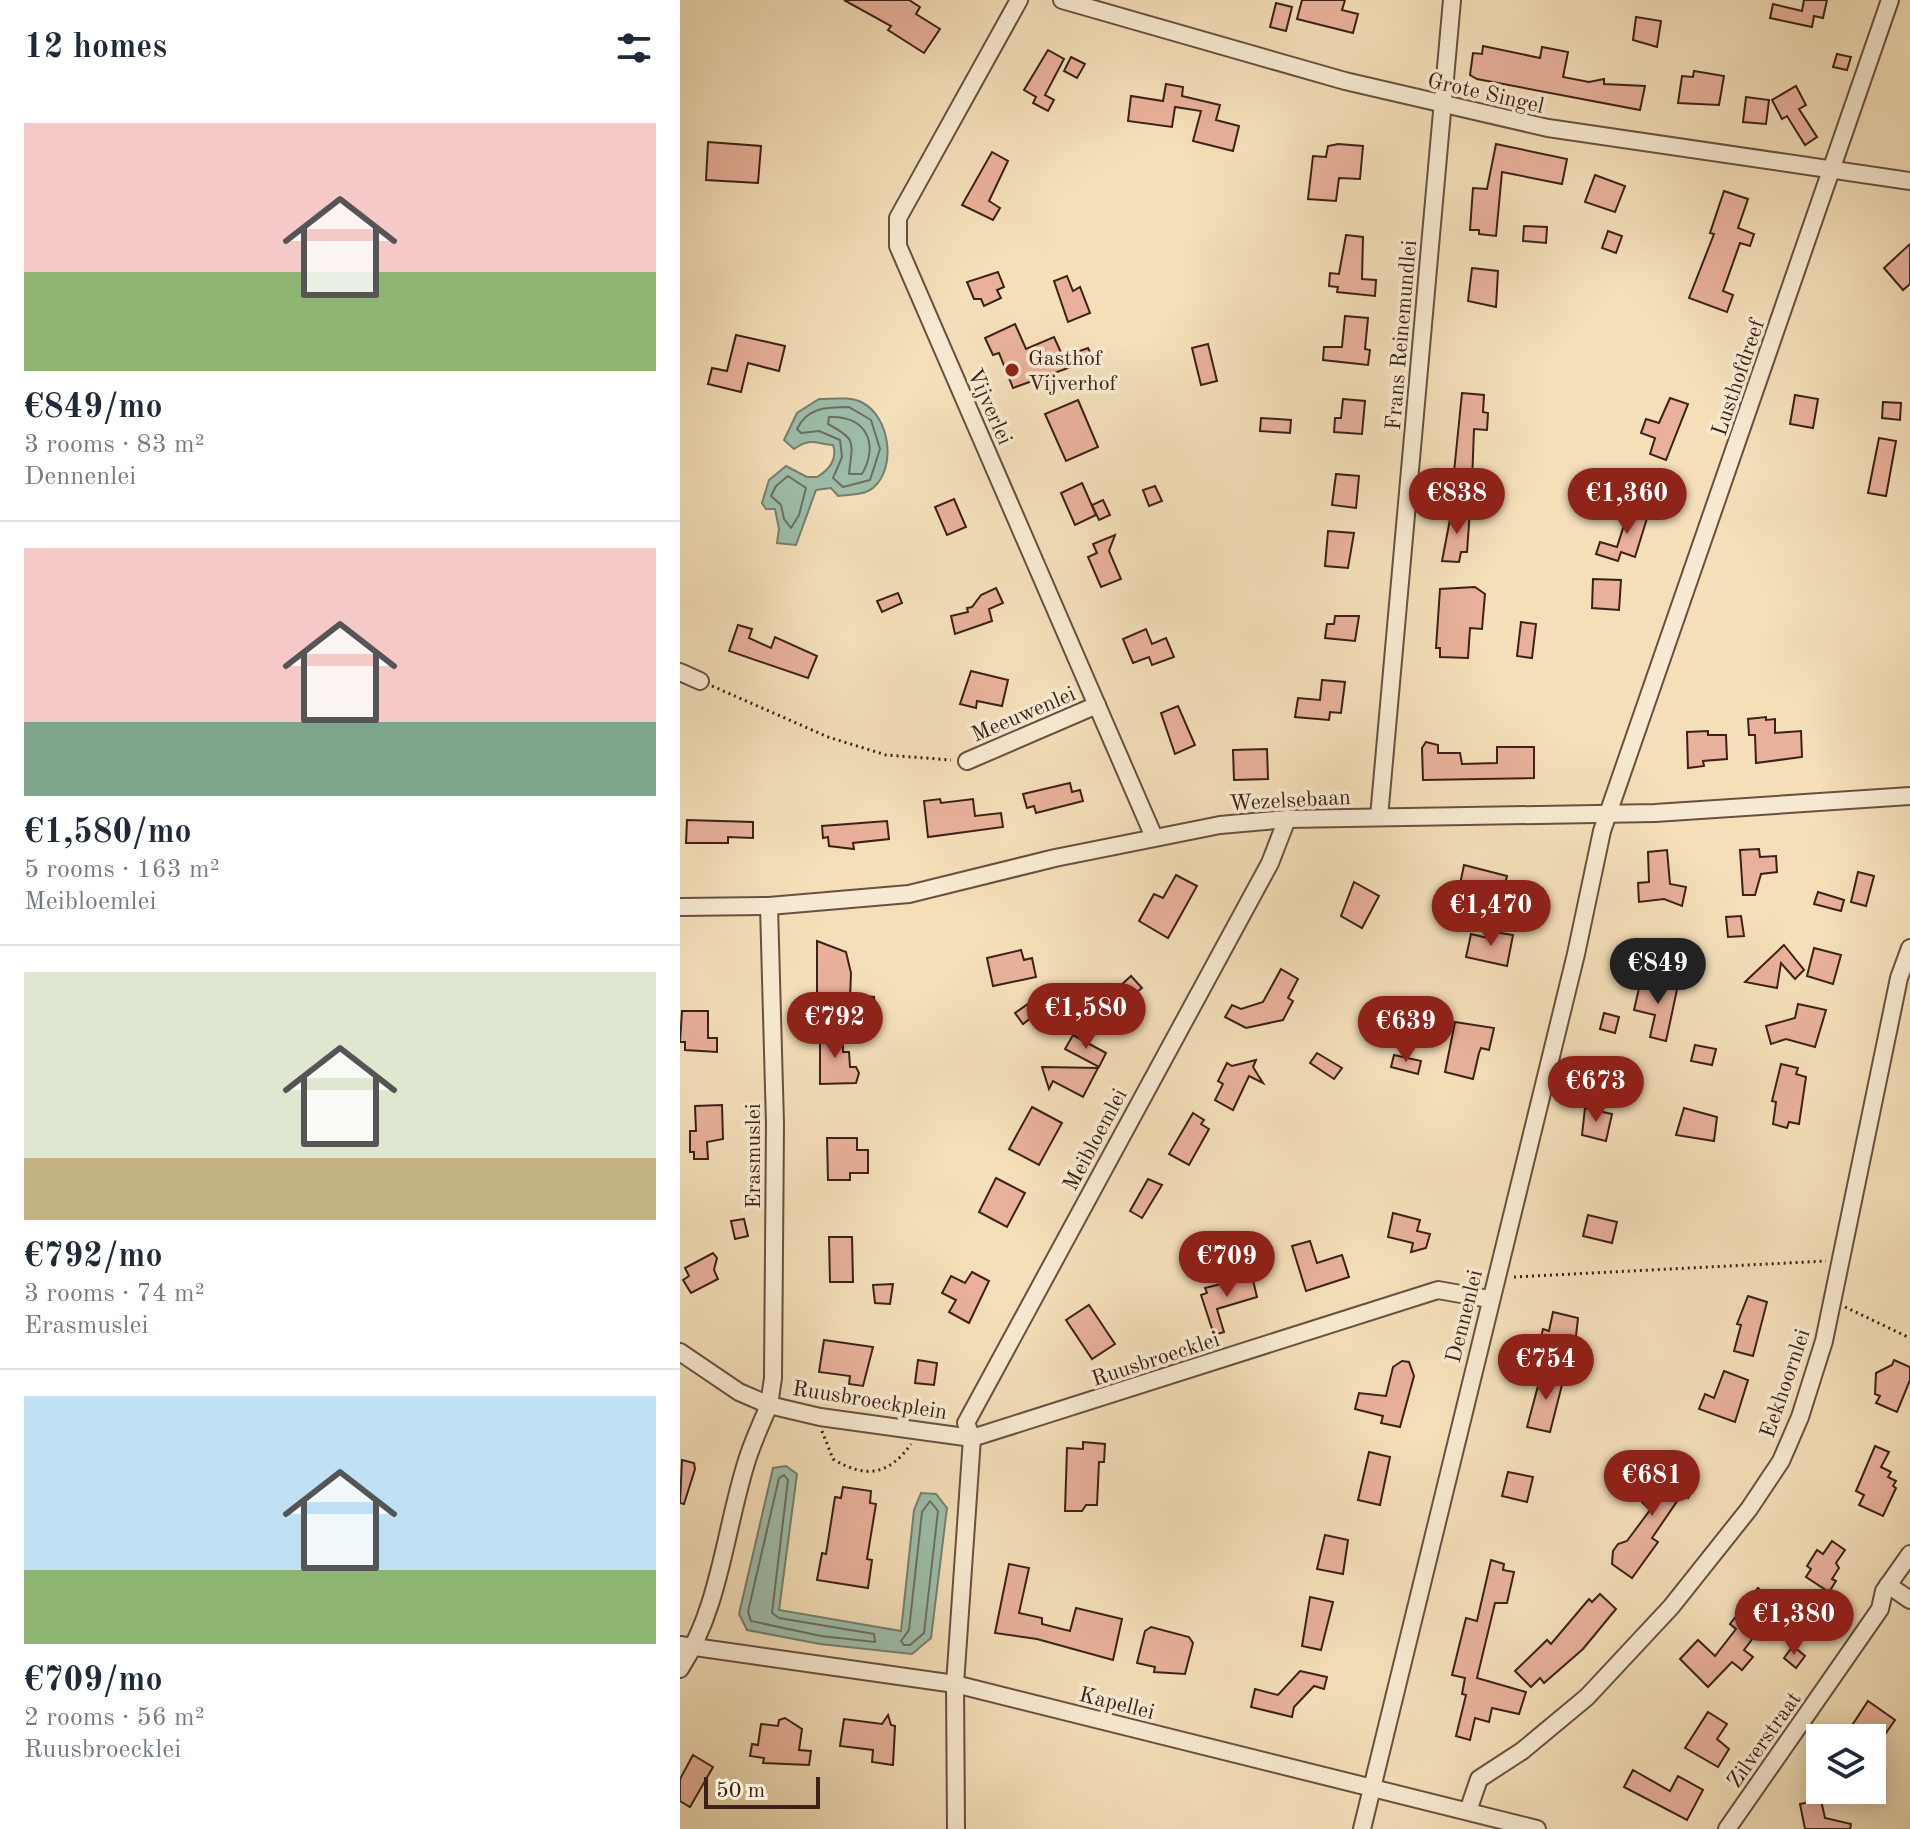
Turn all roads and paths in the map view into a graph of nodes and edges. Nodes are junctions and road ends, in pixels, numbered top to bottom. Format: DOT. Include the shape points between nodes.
graph roads {
  1 [pos="1019,0"];
  2 [pos="1062,0"];
  3 [pos="1452,0"];
  4 [pos="1890,0"];
  5 [pos="1443,105"];
  6 [pos="1830,171"];
  7 [pos="1910,181"];
  8 [pos="680,672"];
  9 [pos="700,681"];
  10 [pos="1097,705"];
  11 [pos="967,761"];
  12 [pos="1910,796"];
  13 [pos="1610,814"];
  14 [pos="1379,817"];
  15 [pos="1287,819"];
  16 [pos="1154,837"];
  17 [pos="769,906"];
  18 [pos="680,907"];
  19 [pos="1910,948"];
  20 [pos="1841,1260"];
  21 [pos="1495,1278"];
  22 [pos="1489,1299"];
  23 [pos="1832,1301"];
  24 [pos="1910,1338"];
  25 [pos="680,1352"];
  26 [pos="769,1405"];
  27 [pos="820,1417"];
  28 [pos="917,1429"];
  29 [pos="972,1438"];
  30 [pos="1910,1554"];
  31 [pos="1888,1585"];
  32 [pos="1910,1600"];
  33 [pos="687,1646"];
  34 [pos="680,1669"];
  35 [pos="955,1684"];
  36 [pos="1373,1787"];
  37 [pos="1468,1811"];
  38 [pos="956,1829"];
  39 [pos="1362,1829"];
  40 [pos="1537,1829"];
  41 [pos="1727,1829"];
  1 -- 10 [label="street, Vijverlei" via="898,218 898,246"];
  2 -- 5 [label="street, Grote Singel"];
  3 -- 5 [label="street, Frans Reinemundlei"];
  4 -- 6 [label="street, Lusthofdreef"];
  5 -- 6 [label="street, Grote Singel" via="1548,128"];
  5 -- 14 [label="street, Frans Reinemundlei"];
  6 -- 7 [label="street, Grote Singel"];
  6 -- 13 [label="street, Lusthofdreef"];
  8 -- 9 [label="street"];
  9 -- 11 [label="path" via="828,737 886,755"];
  10 -- 11 [label="street, Meeuwenlei"];
  10 -- 16 [label="street, Vijverlei"];
  12 -- 13 [label="street, Wezelsebaan"];
  13 -- 14 [label="street, Wezelsebaan"];
  13 -- 21 [label="street, Dennenlei"];
  14 -- 15 [label="street, Wezelsebaan"];
  15 -- 16 [label="street, Wezelsebaan"];
  15 -- 29 [label="street, Meibloemlei" via="1270,863 966,1423"];
  16 -- 17 [label="street, Wezelsebaan" via="909,894"];
  17 -- 18 [label="street, Wezelsebaan"];
  17 -- 26 [label="street, Erasmuslei" via="775,1124"];
  19 -- 20 [label="street, Eekhoornlei" via="1899,978"];
  20 -- 21 [label="path"];
  20 -- 23 [label="street, Eekhoornlei"];
  21 -- 22 [label="street, Dennenlei"];
  22 -- 29 [label="street, Ruusbroecklei" via="1438,1290"];
  22 -- 36 [label="street, Dennenlei"];
  23 -- 24 [label="path"];
  23 -- 37 [label="street, Eekhoornlei" via="1800,1417 1781,1461 1749,1509 1671,1607 1587,1697 1479,1779"];
  25 -- 26 [label="street" via="739,1392"];
  26 -- 27 [label="street, Ruusbroeckplein"];
  26 -- 33 [label="street, Ruusbroeckplein" via="748,1457 717,1580"];
  27 -- 28 [label="street, Ruusbroeckplein"];
  27 -- 28 [label="path" via="825,1447 833,1459 862,1473 891,1466"];
  28 -- 29 [label="street, Ruusbroeckplein"];
  29 -- 35 [label="street, Ruusbroeckplein"];
  30 -- 31 [label="street, Zilverstraat"];
  31 -- 32 [label="street"];
  31 -- 41 [label="street, Zilverstraat" via="1880,1609"];
  33 -- 34 [label="street, Ruusbroeckplein"];
  33 -- 35 [label="street, Kapellei"];
  35 -- 36 [label="street, Kapellei"];
  35 -- 38 [label="street, Ruusbroeckplein"];
  36 -- 37 [label="street, Kapellei"];
  36 -- 39 [label="street, Dennenlei"];
  37 -- 40 [label="street, Kapellei"];
}
